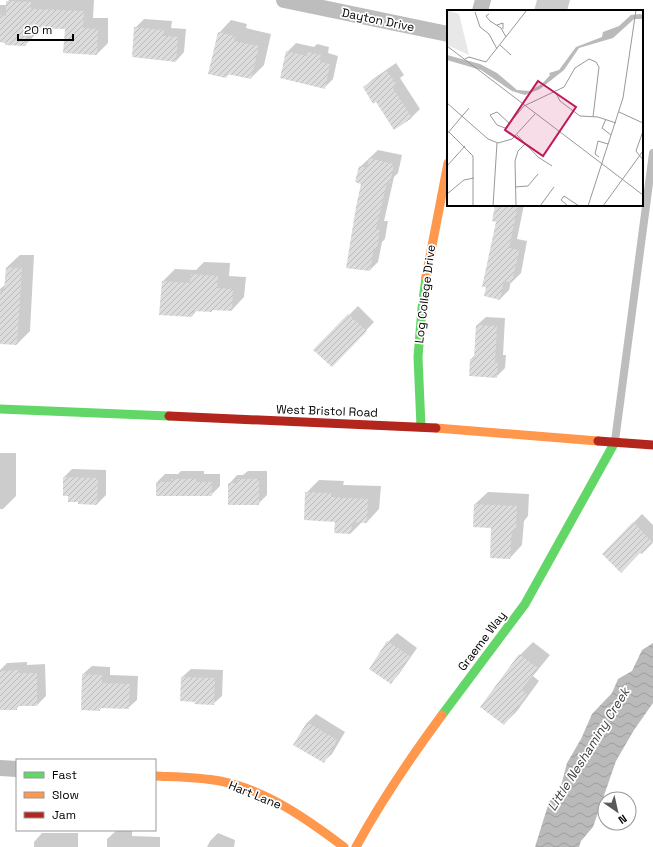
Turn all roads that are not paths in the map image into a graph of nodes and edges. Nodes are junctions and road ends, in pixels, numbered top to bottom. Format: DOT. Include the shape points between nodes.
graph roads {
  1 [pos="284,0"];
  2 [pos="483,0"];
  3 [pos="312,3"];
  4 [pos="480,10"];
  5 [pos="447,34"];
  6 [pos="653,153"];
  7 [pos="447,168"];
  8 [pos="0,409"];
  9 [pos="421,427"];
  10 [pos="615,442"];
  11 [pos="653,445"];
  12 [pos="0,768"];
  13 [pos="16,769"];
  14 [pos="156,776"];
  15 [pos="344,847"];
  16 [pos="356,847"];
  1 -- 3 [label="street, Dayton Drive"];
  2 -- 4 [label="street"];
  3 -- 5 [label="street, Dayton Drive"];
  6 -- 10 [label="lane"];
  7 -- 9 [label="street, Log College Drive" via="431,243 423,300 418,358"];
  8 -- 9 [label="street, West Bristol Road"];
  9 -- 10 [label="street, West Bristol Road"];
  10 -- 11 [label="street, West Bristol Road"];
  10 -- 16 [label="street, Graeme Way" via="525,604 421,743"];
  12 -- 13 [label="street"];
  14 -- 15 [label="street, Hart Lane" via="205,779 250,790 297,814"];
}
